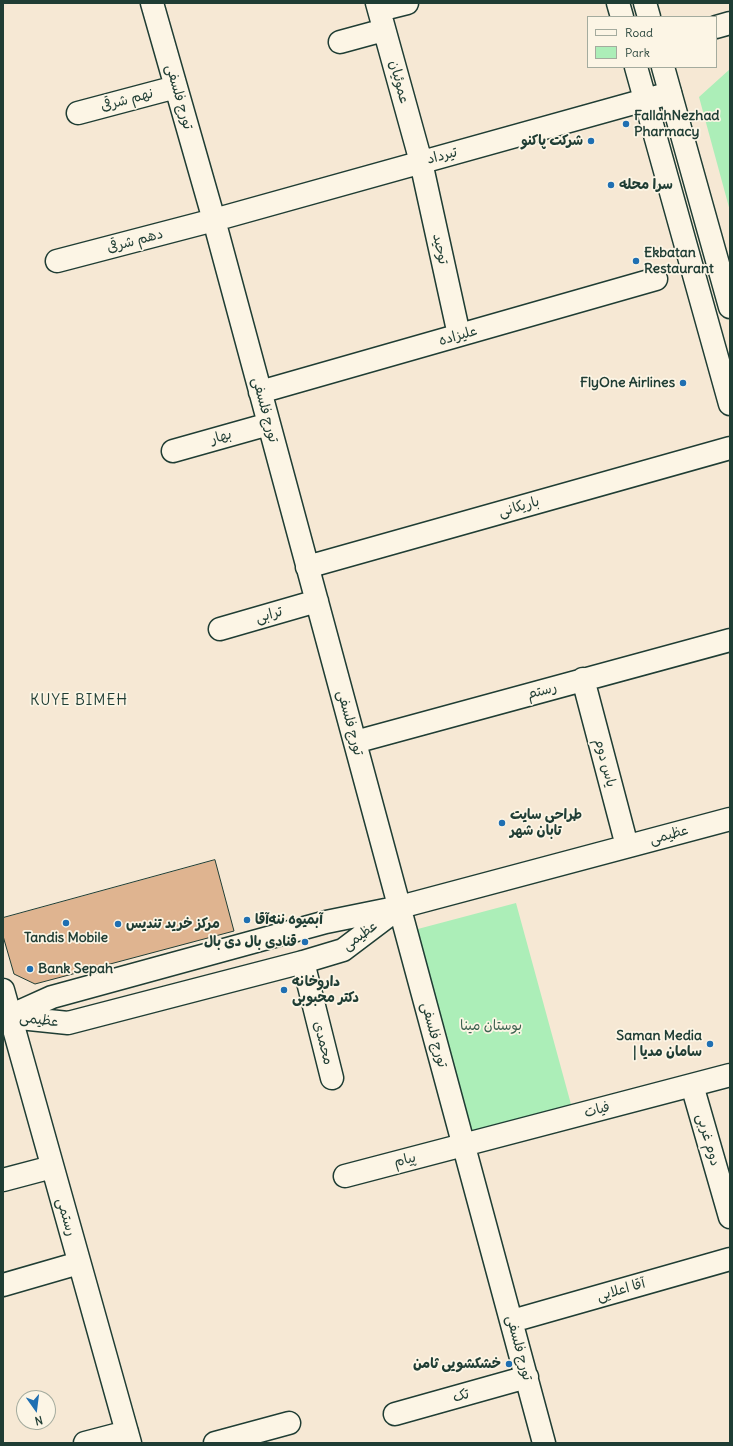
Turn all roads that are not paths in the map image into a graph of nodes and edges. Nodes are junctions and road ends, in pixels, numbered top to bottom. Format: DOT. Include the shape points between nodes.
graph roads {
  1 [pos="152,3"];
  2 [pos="406,3"];
  3 [pos="618,3"];
  4 [pos="645,3"];
  5 [pos="380,14"];
  6 [pos="622,16"];
  7 [pos="649,16"];
  8 [pos="730,23"];
  9 [pos="717,26"];
  10 [pos="340,42"];
  11 [pos="636,68"];
  12 [pos="663,68"];
  13 [pos="176,87"];
  14 [pos="670,93"];
  15 [pos="646,100"];
  16 [pos="78,113"];
  17 [pos="421,162"];
  18 [pos="214,220"];
  19 [pos="57,261"];
  20 [pos="656,280"];
  21 [pos="730,307"];
  22 [pos="459,335"];
  23 [pos="260,392"];
  24 [pos="730,404"];
  25 [pos="269,424"];
  26 [pos="730,448"];
  27 [pos="173,451"];
  28 [pos="307,567"];
  29 [pos="317,601"];
  30 [pos="220,629"];
  31 [pos="730,640"];
  32 [pos="583,679"];
  33 [pos="355,742"];
  34 [pos="730,819"];
  35 [pos="627,846"];
  36 [pos="400,907"];
  37 [pos="303,962"];
  38 [pos="3,990"];
  39 [pos="7,1018"];
  40 [pos="730,1075"];
  41 [pos="332,1078"];
  42 [pos="692,1085"];
  43 [pos="464,1145"];
  44 [pos="52,1167"];
  45 [pos="345,1176"];
  46 [pos="3,1180"];
  47 [pos="730,1217"];
  48 [pos="730,1259"];
  49 [pos="79,1263"];
  50 [pos="3,1285"];
  51 [pos="512,1321"];
  52 [pos="527,1378"];
  53 [pos="395,1414"];
  54 [pos="289,1423"];
  55 [pos="128,1437"];
  56 [pos="85,1443"];
  57 [pos="215,1443"];
  58 [pos="544,1443"];
  1 -- 13 [label="street, تورج فلسفی"];
  2 -- 5 [label="street"];
  3 -- 6 [label="street"];
  4 -- 7 [label="street"];
  5 -- 10 [label="street"];
  5 -- 17 [label="street, عموئیان"];
  8 -- 9 [label="street"];
  11 -- 15 [label="street"];
  12 -- 14 [label="street"];
  13 -- 16 [label="street, نهم شرقی"];
  13 -- 18 [label="street, تورج فلسفی"];
  14 -- 15 [label="street, تیرداد"];
  14 -- 21 [label="street"];
  15 -- 17 [label="street, تیرداد"];
  15 -- 24 [label="street"];
  17 -- 18 [label="street, تیرداد"];
  17 -- 22 [label="street, توحید"];
  18 -- 19 [label="street, دهم شرقی"];
  18 -- 23 [label="street, تورج فلسفی"];
  20 -- 22 [label="street, علیزاده"];
  22 -- 23 [label="street, علیزاده"];
  23 -- 25 [label="street, تورج فلسفی"];
  25 -- 27 [label="street, بهار"];
  25 -- 28 [label="street, تورج فلسفی"];
  26 -- 28 [label="street, باریکانی"];
  28 -- 29 [label="street, تورج فلسفی"];
  29 -- 30 [label="street, ترابی"];
  29 -- 33 [label="street, تورج فلسفی"];
  31 -- 32 [label="street, رستم"];
  32 -- 33 [label="street, رستم"];
  32 -- 35 [label="street, یاس دوم"];
  33 -- 36 [label="street, تورج فلسفی"];
  34 -- 35 [label="street, عظیمی"];
  35 -- 36 [label="street, عظیمی"];
  36 -- 37 [label="street, عظیمی" via="343,950"];
  36 -- 39 [label="street, عظیمی" via="326,922 52,996"];
  36 -- 43 [label="street, تورج فلسفی"];
  37 -- 39 [label="street, عظیمی" via="68,1023"];
  37 -- 41 [label="street, محمدی"];
  38 -- 39 [label="street, رستمی"];
  39 -- 44 [label="street, رستمی"];
  40 -- 42 [label="street, فیات"];
  42 -- 43 [label="street, فیات"];
  42 -- 47 [label="street, دوم غربی"];
  43 -- 45 [label="street, پیام"];
  43 -- 51 [label="street, تورج فلسفی"];
  44 -- 46 [label="street"];
  44 -- 49 [label="street, رستمی"];
  48 -- 51 [label="street, آقا اعلایی"];
  49 -- 50 [label="street"];
  49 -- 55 [label="street, رستمی"];
  51 -- 52 [label="street, تورج فلسفی"];
  52 -- 53 [label="street, تک"];
  52 -- 58 [label="street, تورج فلسفی"];
  54 -- 57 [label="street"];
  55 -- 56 [label="street"];
}
